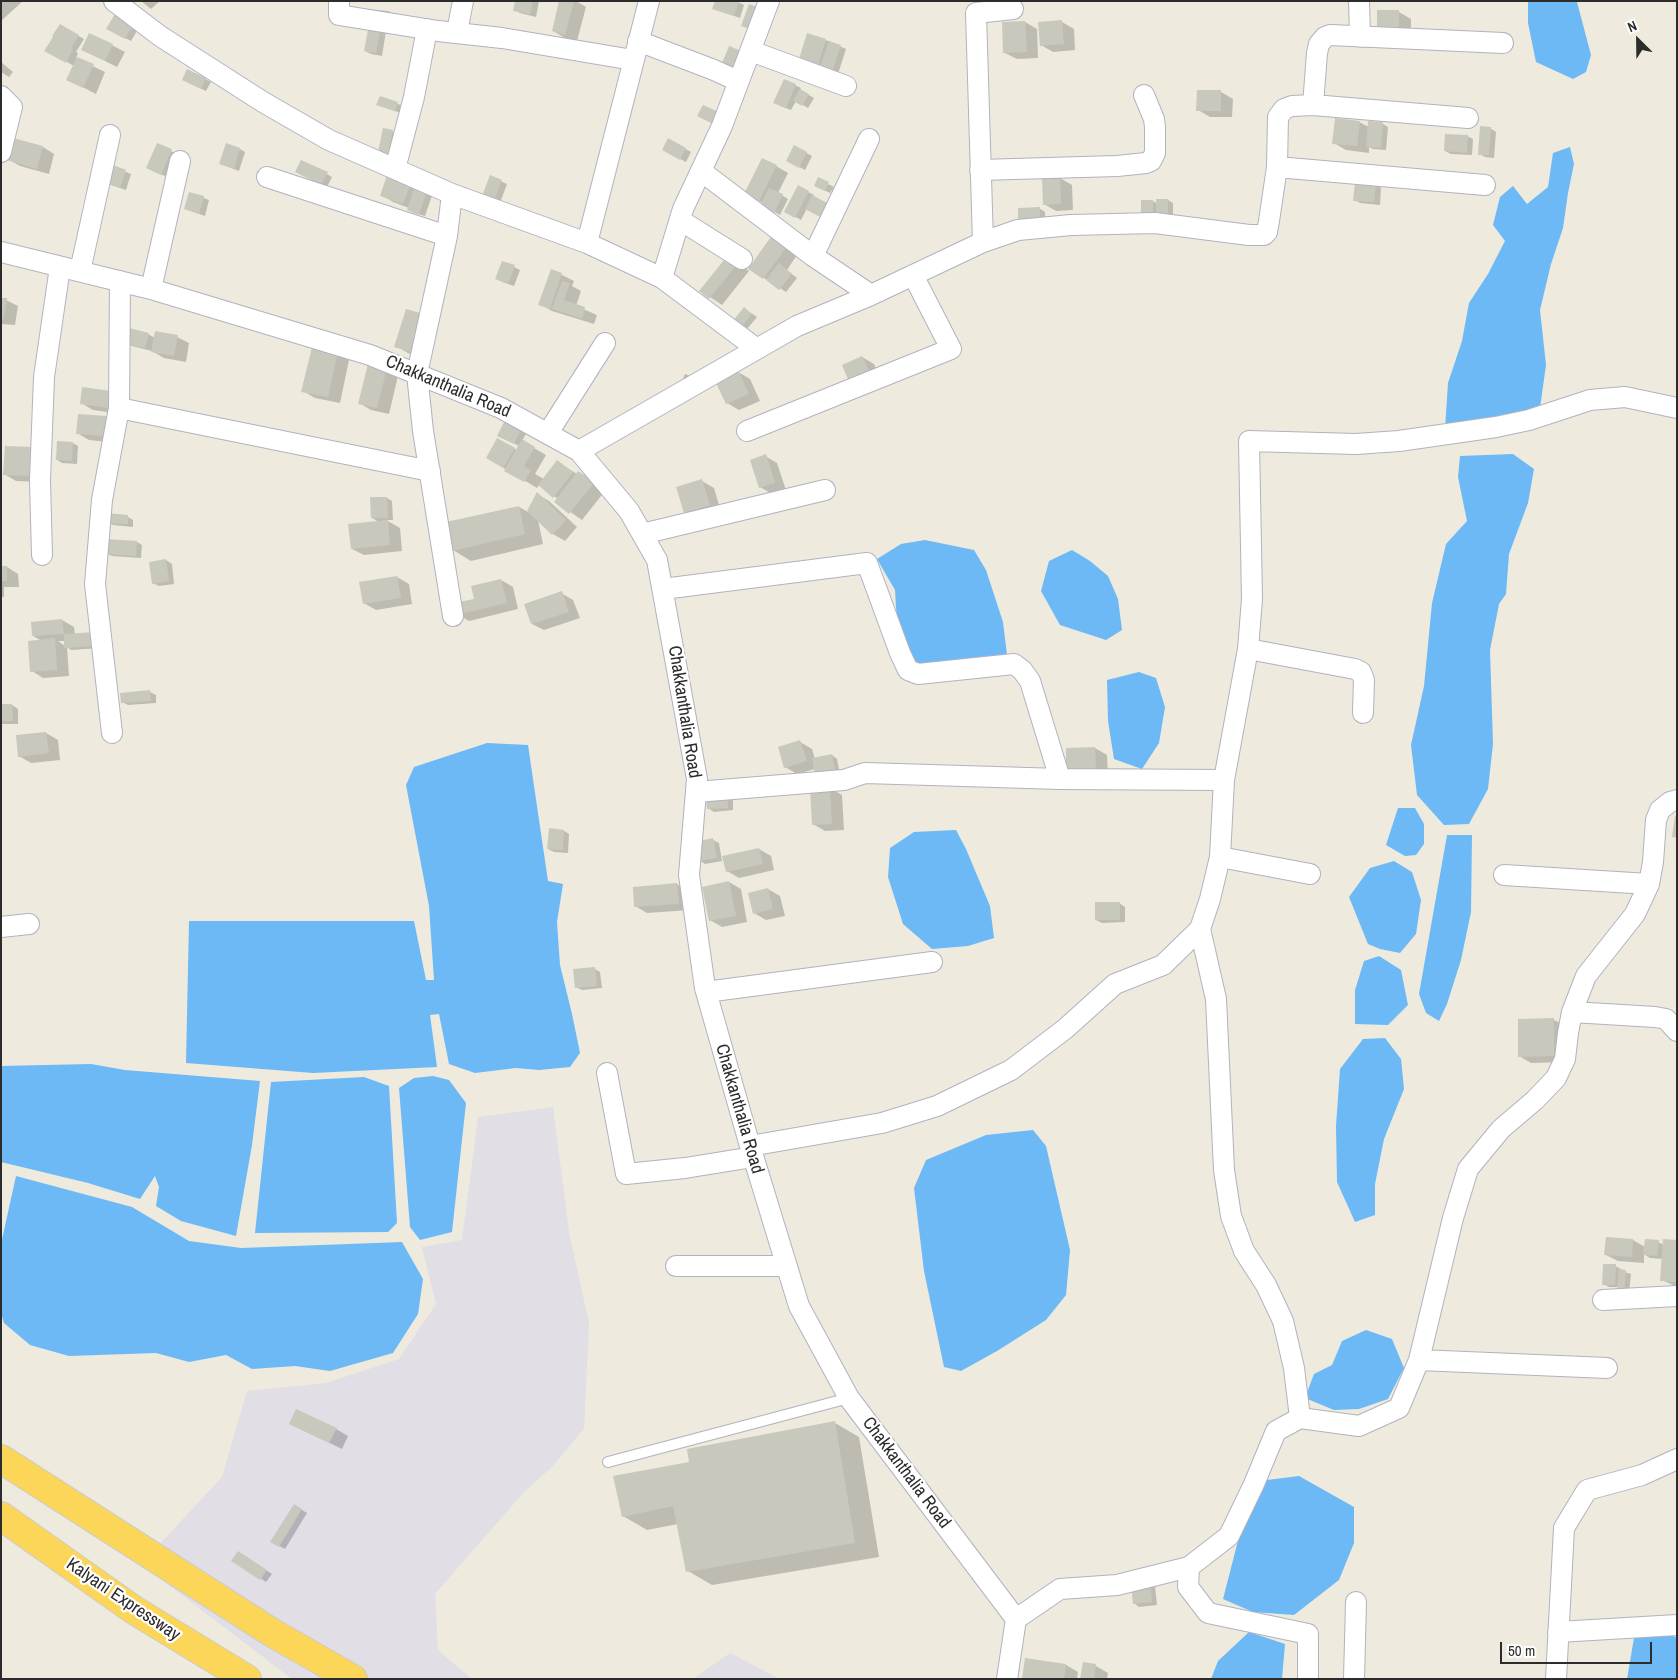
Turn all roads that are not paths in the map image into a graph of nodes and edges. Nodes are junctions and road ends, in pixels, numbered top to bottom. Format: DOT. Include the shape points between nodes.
graph roads {
  1 [pos="114,1"];
  2 [pos="339,1"];
  3 [pos="463,1"];
  4 [pos="648,1"];
  5 [pos="769,1"];
  6 [pos="1359,1"];
  7 [pos="975,7"];
  8 [pos="1013,9"];
  9 [pos="426,30"];
  10 [pos="457,32"];
  11 [pos="1360,37"];
  12 [pos="1503,44"];
  13 [pos="635,50"];
  14 [pos="751,50"];
  15 [pos="738,81"];
  16 [pos="846,86"];
  17 [pos="1144,95"];
  18 [pos="1,96"];
  19 [pos="1313,105"];
  20 [pos="1468,118"];
  21 [pos="110,135"];
  22 [pos="869,139"];
  23 [pos="1,152"];
  24 [pos="180,161"];
  25 [pos="1277,167"];
  26 [pos="395,169"];
  27 [pos="980,170"];
  28 [pos="701,171"];
  29 [pos="267,177"];
  30 [pos="1485,185"];
  31 [pos="452,194"];
  32 [pos="680,220"];
  33 [pos="447,236"];
  34 [pos="983,242"];
  35 [pos="587,243"];
  36 [pos="1,252"];
  37 [pos="813,256"];
  38 [pos="742,259"];
  39 [pos="60,266"];
  40 [pos="80,272"];
  41 [pos="914,275"];
  42 [pos="662,278"];
  43 [pos="120,281"];
  44 [pos="150,289"];
  45 [pos="871,295"];
  46 [pos="604,343"];
  47 [pos="757,350"];
  48 [pos="417,374"];
  49 [pos="119,408"];
  50 [pos="1677,408"];
  51 [pos="746,431"];
  52 [pos="548,433"];
  53 [pos="579,451"];
  54 [pos="430,471"];
  55 [pos="825,490"];
  56 [pos="642,534"];
  57 [pos="42,554"];
  58 [pos="663,589"];
  59 [pos="453,616"];
  60 [pos="1248,649"];
  61 [pos="1363,713"];
  62 [pos="112,733"];
  63 [pos="1060,779"];
  64 [pos="1224,780"];
  65 [pos="696,792"];
  66 [pos="1677,800"];
  67 [pos="1220,857"];
  68 [pos="1310,874"];
  69 [pos="1504,875"];
  70 [pos="1649,884"];
  71 [pos="29,924"];
  72 [pos="1,927"];
  73 [pos="1200,929"];
  74 [pos="932,962"];
  75 [pos="706,992"];
  76 [pos="1572,1012"];
  77 [pos="1677,1031"];
  78 [pos="607,1073"];
  79 [pos="751,1152"];
  80 [pos="676,1266"];
  81 [pos="786,1266"];
  82 [pos="1677,1296"];
  83 [pos="1603,1300"];
  84 [pos="1419,1360"];
  85 [pos="1607,1368"];
  86 [pos="848,1398"];
  87 [pos="1300,1418"];
  88 [pos="1,1459"];
  89 [pos="1677,1459"];
  90 [pos="608,1462"];
  91 [pos="1,1516"];
  92 [pos="1189,1567"];
  93 [pos="1356,1602"];
  94 [pos="1016,1619"];
  95 [pos="1677,1625"];
  96 [pos="1558,1632"];
  97 [pos="247,1679"];
  98 [pos="353,1679"];
  99 [pos="1007,1679"];
  100 [pos="1308,1679"];
  101 [pos="1354,1679"];
  102 [pos="1556,1679"];
  1 -- 26 [label="street" via="160,36 263,102 329,140"];
  2 -- 9 [label="street" via="339,15"];
  3 -- 10 [label="street"];
  4 -- 13 [label="street"];
  5 -- 14 [label="street"];
  6 -- 11 [label="street"];
  7 -- 8 [label="street"];
  7 -- 27 [label="street"];
  9 -- 10 [label="street"];
  9 -- 26 [label="street" via="414,97"];
  10 -- 13 [label="street"];
  11 -- 12 [label="street"];
  11 -- 19 [label="street" via="1330,35 1321,40 1316,53"];
  13 -- 15 [label="street" via="714,70"];
  13 -- 35 [label="street"];
  14 -- 15 [label="street"];
  14 -- 16 [label="street"];
  15 -- 28 [label="street"];
  17 -- 27 [label="street" via="1155,127 1155,153 1151,161 1117,166"];
  18 -- 23 [label="street" via="12,107"];
  19 -- 20 [label="street"];
  19 -- 25 [label="street" via="1292,106 1278,117"];
  21 -- 40 [label="street"];
  22 -- 37 [label="street"];
  24 -- 44 [label="street"];
  25 -- 30 [label="street"];
  25 -- 34 [label="street" via="1264,235 1154,222 1018,230"];
  26 -- 31 [label="street"];
  27 -- 34 [label="street"];
  28 -- 32 [label="street"];
  28 -- 37 [label="street"];
  29 -- 33 [label="street"];
  31 -- 33 [label="street"];
  31 -- 35 [label="street"];
  32 -- 38 [label="street"];
  32 -- 42 [label="street"];
  33 -- 48 [label="street"];
  34 -- 41 [label="street"];
  35 -- 42 [label="street"];
  36 -- 39 [label="street, Chakkanthalia Road"];
  37 -- 45 [label="street"];
  39 -- 40 [label="street, Chakkanthalia Road"];
  39 -- 57 [label="street" via="44,377 40,480"];
  40 -- 43 [label="street, Chakkanthalia Road"];
  41 -- 45 [label="street"];
  41 -- 51 [label="street" via="951,349"];
  42 -- 47 [label="street"];
  43 -- 44 [label="street, Chakkanthalia Road"];
  43 -- 49 [label="street"];
  44 -- 48 [label="street, Chakkanthalia Road" via="370,355"];
  45 -- 47 [label="street" via="797,326"];
  46 -- 52 [label="street"];
  47 -- 53 [label="street"];
  48 -- 52 [label="street, Chakkanthalia Road" via="501,408"];
  48 -- 54 [label="street"];
  49 -- 54 [label="street"];
  49 -- 62 [label="street" via="102,500 95,584"];
  50 -- 60 [label="street" via="1625,397 1590,400 1496,427 1398,441 1356,444 1249,441 1252,599"];
  52 -- 53 [label="street, Chakkanthalia Road"];
  53 -- 56 [label="street, Chakkanthalia Road" via="629,511"];
  54 -- 59 [label="street"];
  55 -- 56 [label="street"];
  56 -- 58 [label="street, Chakkanthalia Road" via="657,560"];
  58 -- 63 [label="street" via="867,563 908,670 918,674 1014,664 1022,670 1030,681"];
  58 -- 65 [label="street, Chakkanthalia Road" via="697,779"];
  60 -- 61 [label="street" via="1356,669 1364,680"];
  60 -- 64 [label="street"];
  63 -- 64 [label="street"];
  63 -- 65 [label="street" via="865,773 844,780"];
  64 -- 67 [label="street"];
  65 -- 75 [label="street, Chakkanthalia Road" via="689,875"];
  66 -- 70 [label="street" via="1660,810 1656,820"];
  67 -- 68 [label="street"];
  67 -- 73 [label="street"];
  69 -- 70 [label="street"];
  70 -- 76 [label="street" via="1635,914 1586,976"];
  71 -- 72 [label="street"];
  73 -- 79 [label="street" via="1164,965 1115,984 1065,1029 1011,1070 937,1106 882,1123"];
  73 -- 87 [label="street" via="1216,1000 1224,1170 1232,1216 1244,1251 1283,1320 1294,1368"];
  74 -- 75 [label="street"];
  75 -- 79 [label="street, Chakkanthalia Road"];
  76 -- 77 [label="street" via="1655,1017 1666,1019"];
  76 -- 84 [label="street" via="1565,1059 1556,1078 1536,1100 1501,1129 1468,1169"];
  78 -- 79 [label="street" via="626,1174 685,1168"];
  79 -- 81 [label="street, Chakkanthalia Road"];
  80 -- 81 [label="street"];
  81 -- 86 [label="street, Chakkanthalia Road" via="799,1306"];
  82 -- 83 [label="street"];
  84 -- 85 [label="street"];
  84 -- 87 [label="street" via="1398,1408 1359,1426"];
  86 -- 90 [label="lane"];
  86 -- 94 [label="street, Chakkanthalia Road"];
  87 -- 92 [label="street" via="1276,1431 1229,1536"];
  88 -- 98 [label="highway" via="271,1632"];
  89 -- 96 [label="street" via="1642,1475 1587,1490 1564,1528"];
  91 -- 97 [label="highway, Kalyani Expressway" via="134,1610"];
  92 -- 94 [label="street" via="1117,1585 1060,1589"];
  92 -- 100 [label="street" via="1188,1587 1208,1613 1308,1634"];
  93 -- 101 [label="street"];
  94 -- 99 [label="street"];
  95 -- 96 [label="street"];
  96 -- 102 [label="street"];
}
